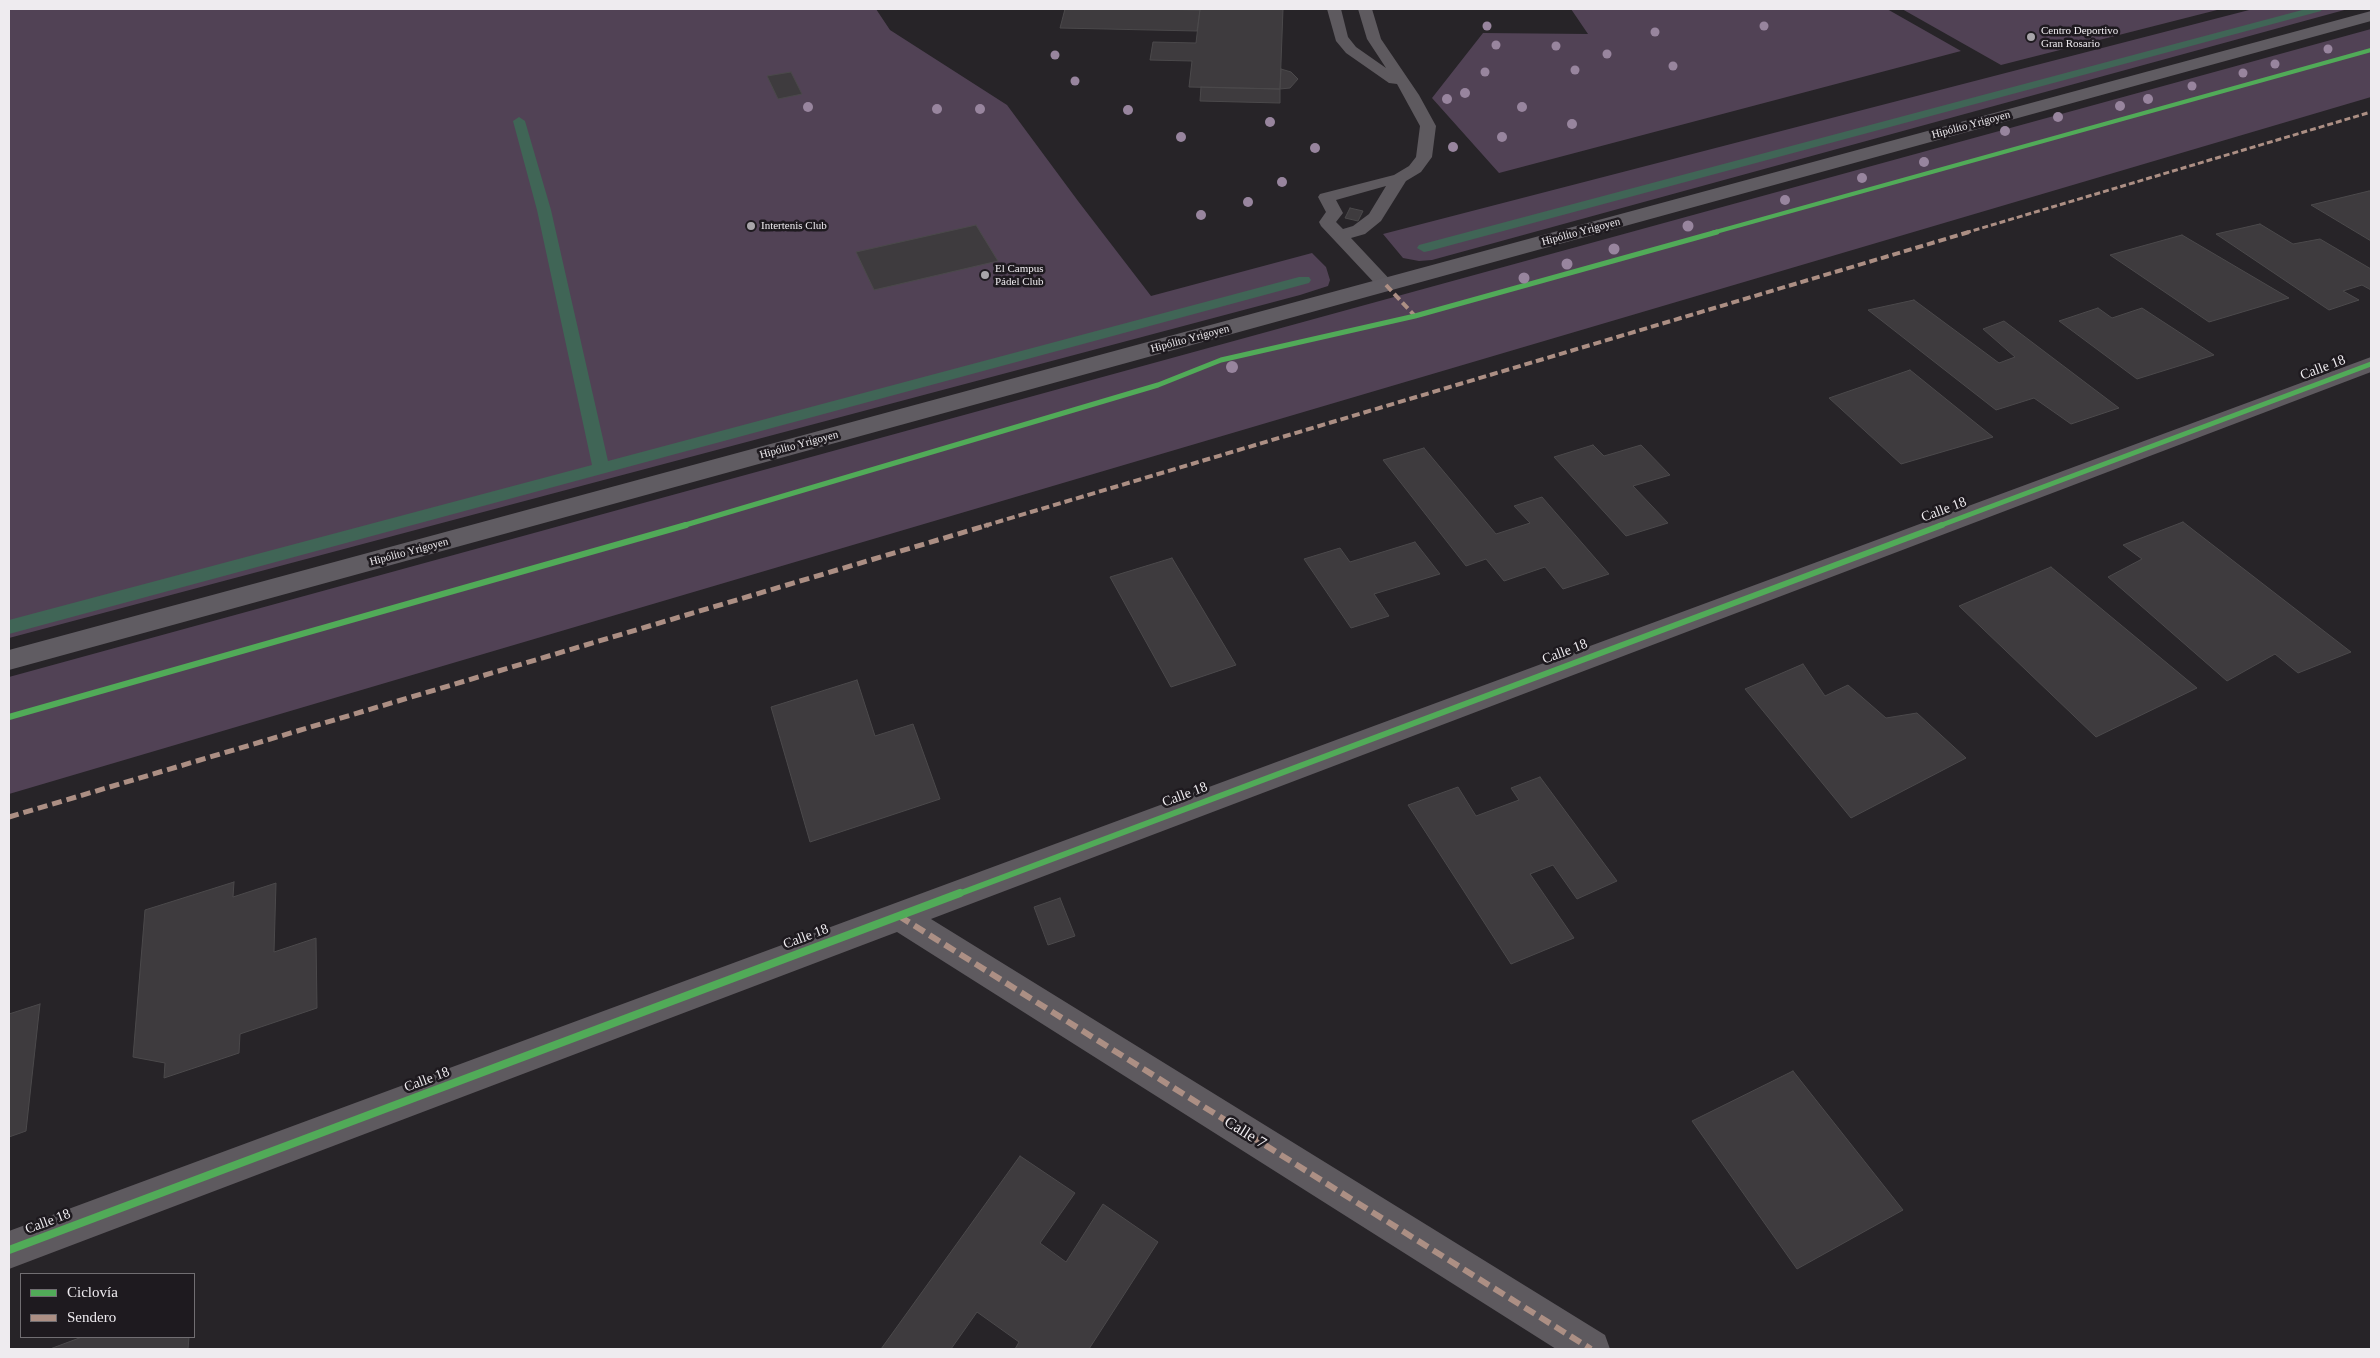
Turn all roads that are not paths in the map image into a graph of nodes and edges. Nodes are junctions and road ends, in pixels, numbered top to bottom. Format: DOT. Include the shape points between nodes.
graph roads {
  1 [pos="1334,9"];
  2 [pos="1365,9"];
  3 [pos="2371,16"];
  4 [pos="1412,94"];
  5 [pos="1400,178"];
  6 [pos="1340,236"];
  7 [pos="1386,285"];
  8 [pos="2371,364"];
  9 [pos="9,660"];
  10 [pos="899,916"];
  11 [pos="9,1250"];
  12 [pos="1591,1349"];
  1 -- 4 [label="lane" via="1341,38 1351,50"];
  2 -- 4 [label="lane" via="1374,38"];
  3 -- 7 [label="main road, Hipólito Yrigoyen"];
  4 -- 5 [label="lane" via="1428,126 1424,157 1415,169"];
  5 -- 6 [label="lane" via="1375,218 1360,230"];
  5 -- 6 [label="lane" via="1326,197 1335,213 1326,222"];
  6 -- 7 [label="lane"];
  7 -- 9 [label="main road, Hipólito Yrigoyen"];
  8 -- 10 [label="street, Calle 18"];
  10 -- 11 [label="street, Calle 18"];
  10 -- 12 [label="street, Calle 7"];
}
